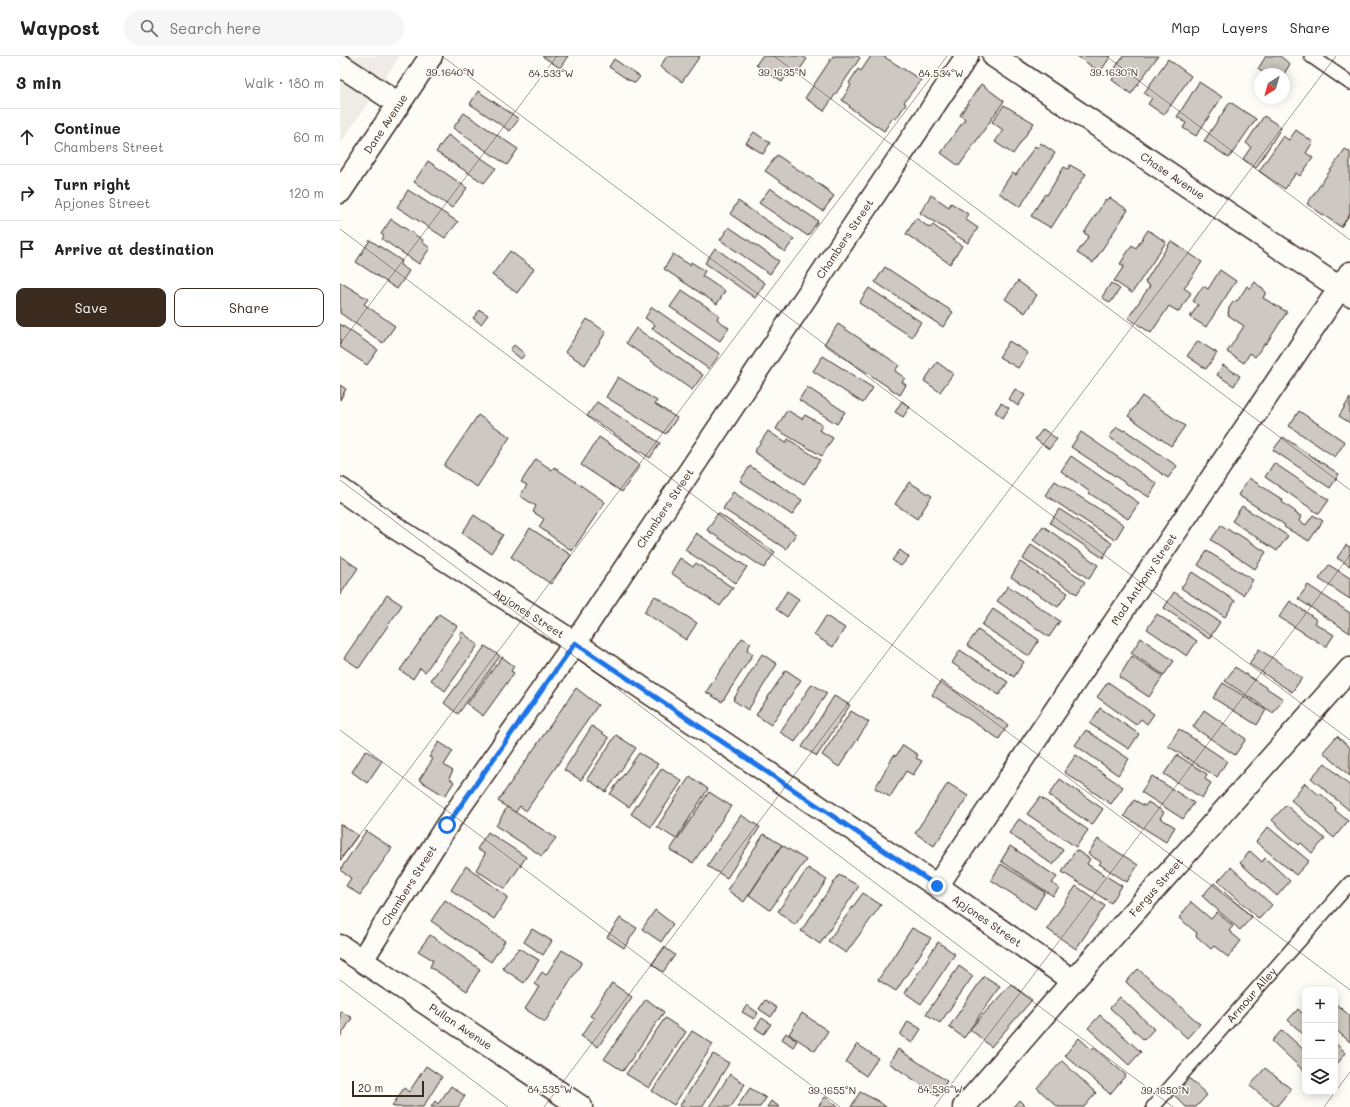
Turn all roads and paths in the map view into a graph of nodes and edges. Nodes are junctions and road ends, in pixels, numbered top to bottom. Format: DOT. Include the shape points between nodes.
graph roads {
  1 [pos="431,56"];
  2 [pos="968,56"];
  3 [pos="994,56"];
  4 [pos="1311,56"];
  5 [pos="340,65"];
  6 [pos="1350,83"];
  7 [pos="399,104"];
  8 [pos="340,192"];
  9 [pos="1347,286"];
  10 [pos="340,490"];
  11 [pos="575,643"];
  12 [pos="1350,669"];
  13 [pos="1350,883"];
  14 [pos="937,886"];
  15 [pos="340,946"];
  16 [pos="362,960"];
  17 [pos="1073,981"];
  18 [pos="581,1107"];
  19 [pos="964,1107"];
  20 [pos="1153,1107"];
  1 -- 7 [label="street, Dane Avenue"];
  2 -- 11 [label="street, Chambers Street"];
  3 -- 9 [label="street, Chase Avenue"];
  4 -- 6 [label="lane"];
  5 -- 7 [label="street"];
  7 -- 8 [label="street, Dane Avenue"];
  9 -- 14 [label="street, Mad Anthony Street"];
  10 -- 11 [label="street, Apjones Street"];
  11 -- 14 [label="street, Apjones Street"];
  11 -- 16 [label="street, Chambers Street" via="447,825"];
  12 -- 17 [label="street, Fergus Street"];
  13 -- 20 [label="lane, Armour Alley"];
  14 -- 17 [label="street, Apjones Street"];
  15 -- 16 [label="street, Pullan Avenue"];
  16 -- 18 [label="street, Pullan Avenue"];
  17 -- 19 [label="street, Fergus Street"];
}
